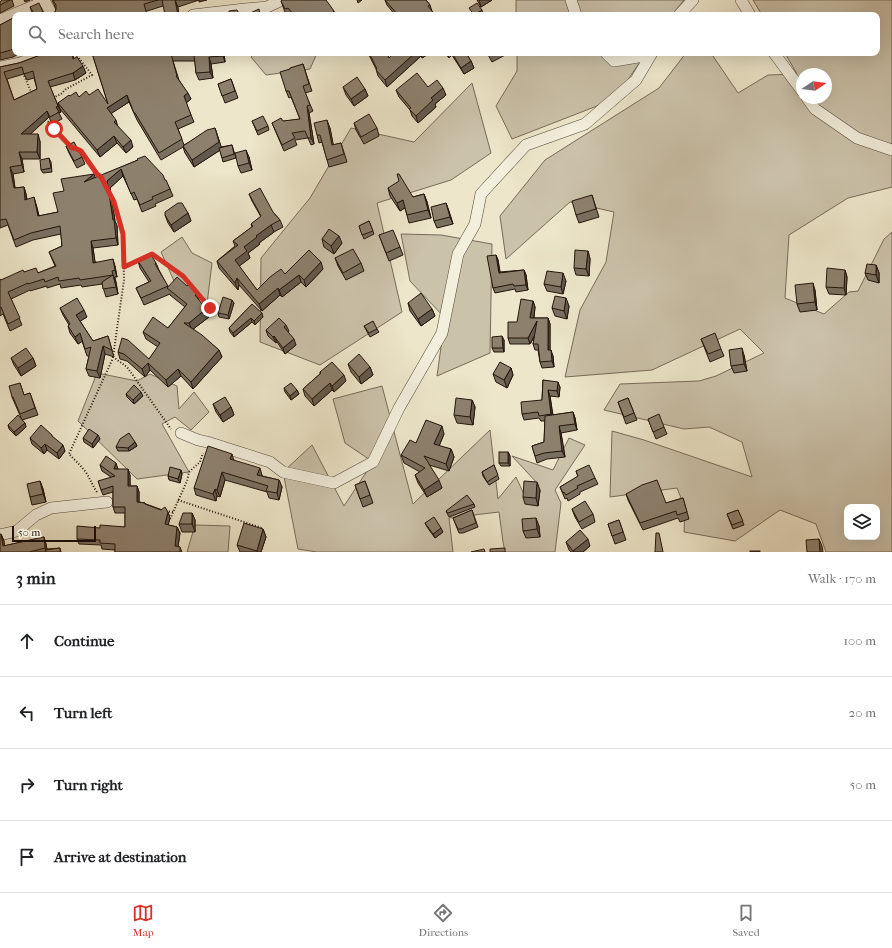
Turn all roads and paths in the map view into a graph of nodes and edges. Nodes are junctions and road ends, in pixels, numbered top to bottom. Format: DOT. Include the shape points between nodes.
graph roads {
  1 [pos="41,0"];
  2 [pos="44,0"];
  3 [pos="282,0"];
  4 [pos="571,0"];
  5 [pos="693,0"];
  6 [pos="741,0"];
  7 [pos="243,4"];
  8 [pos="19,12"];
  9 [pos="50,12"];
  10 [pos="207,12"];
  11 [pos="575,12"];
  12 [pos="682,12"];
  13 [pos="748,12"];
  14 [pos="12,15"];
  15 [pos="0,20"];
  16 [pos="39,56"];
  17 [pos="77,56"];
  18 [pos="609,56"];
  19 [pos="640,56"];
  20 [pos="650,56"];
  21 [pos="776,56"];
  22 [pos="20,63"];
  23 [pos="0,67"];
  24 [pos="796,83"];
  25 [pos="34,98"];
  26 [pos="48,100"];
  27 [pos="811,104"];
  28 [pos="46,117"];
  29 [pos="72,148"];
  30 [pos="75,148"];
  31 [pos="892,150"];
  32 [pos="101,177"];
  33 [pos="110,195"];
  34 [pos="124,267"];
  35 [pos="210,308"];
  36 [pos="114,358"];
  37 [pos="181,433"];
  38 [pos="207,442"];
  39 [pos="178,500"];
  40 [pos="107,502"];
  41 [pos="161,510"];
  42 [pos="173,512"];
  43 [pos="169,521"];
  44 [pos="262,528"];
  45 [pos="0,534"];
  1 -- 8 [label="street"];
  2 -- 9 [label="street"];
  3 -- 7 [label="street" via="267,7"];
  4 -- 11 [label="street"];
  5 -- 12 [label="street"];
  6 -- 13 [label="street"];
  7 -- 10 [label="street"];
  14 -- 15 [label="street"];
  16 -- 22 [label="street"];
  17 -- 26 [label="path" via="92,76"];
  18 -- 19 [label="street" via="614,61"];
  20 -- 38 [label="street" via="636,80 591,119 584,124 526,145 481,194 475,224 458,254 442,333 398,408 374,462 334,484 284,472 270,462"];
  21 -- 24 [label="street"];
  22 -- 23 [label="street"];
  22 -- 25 [label="path"];
  27 -- 31 [label="street" via="857,138"];
  28 -- 29 [label="path"];
  30 -- 32 [label="path" via="81,151"];
  33 -- 34 [label="path" via="123,234"];
  34 -- 35 [label="path" via="152,254 183,276"];
  34 -- 36 [label="path"];
  36 -- 37 [label="path" via="127,367 172,430"];
  36 -- 40 [label="path" via="69,454 81,465 92,486"];
  37 -- 38 [label="street"];
  38 -- 39 [label="path" via="200,462 189,472"];
  39 -- 42 [label="path"];
  39 -- 44 [label="path"];
  40 -- 45 [label="street" via="51,508 36,515 17,531"];
  41 -- 42 [label="path"];
  42 -- 43 [label="path"];
}
